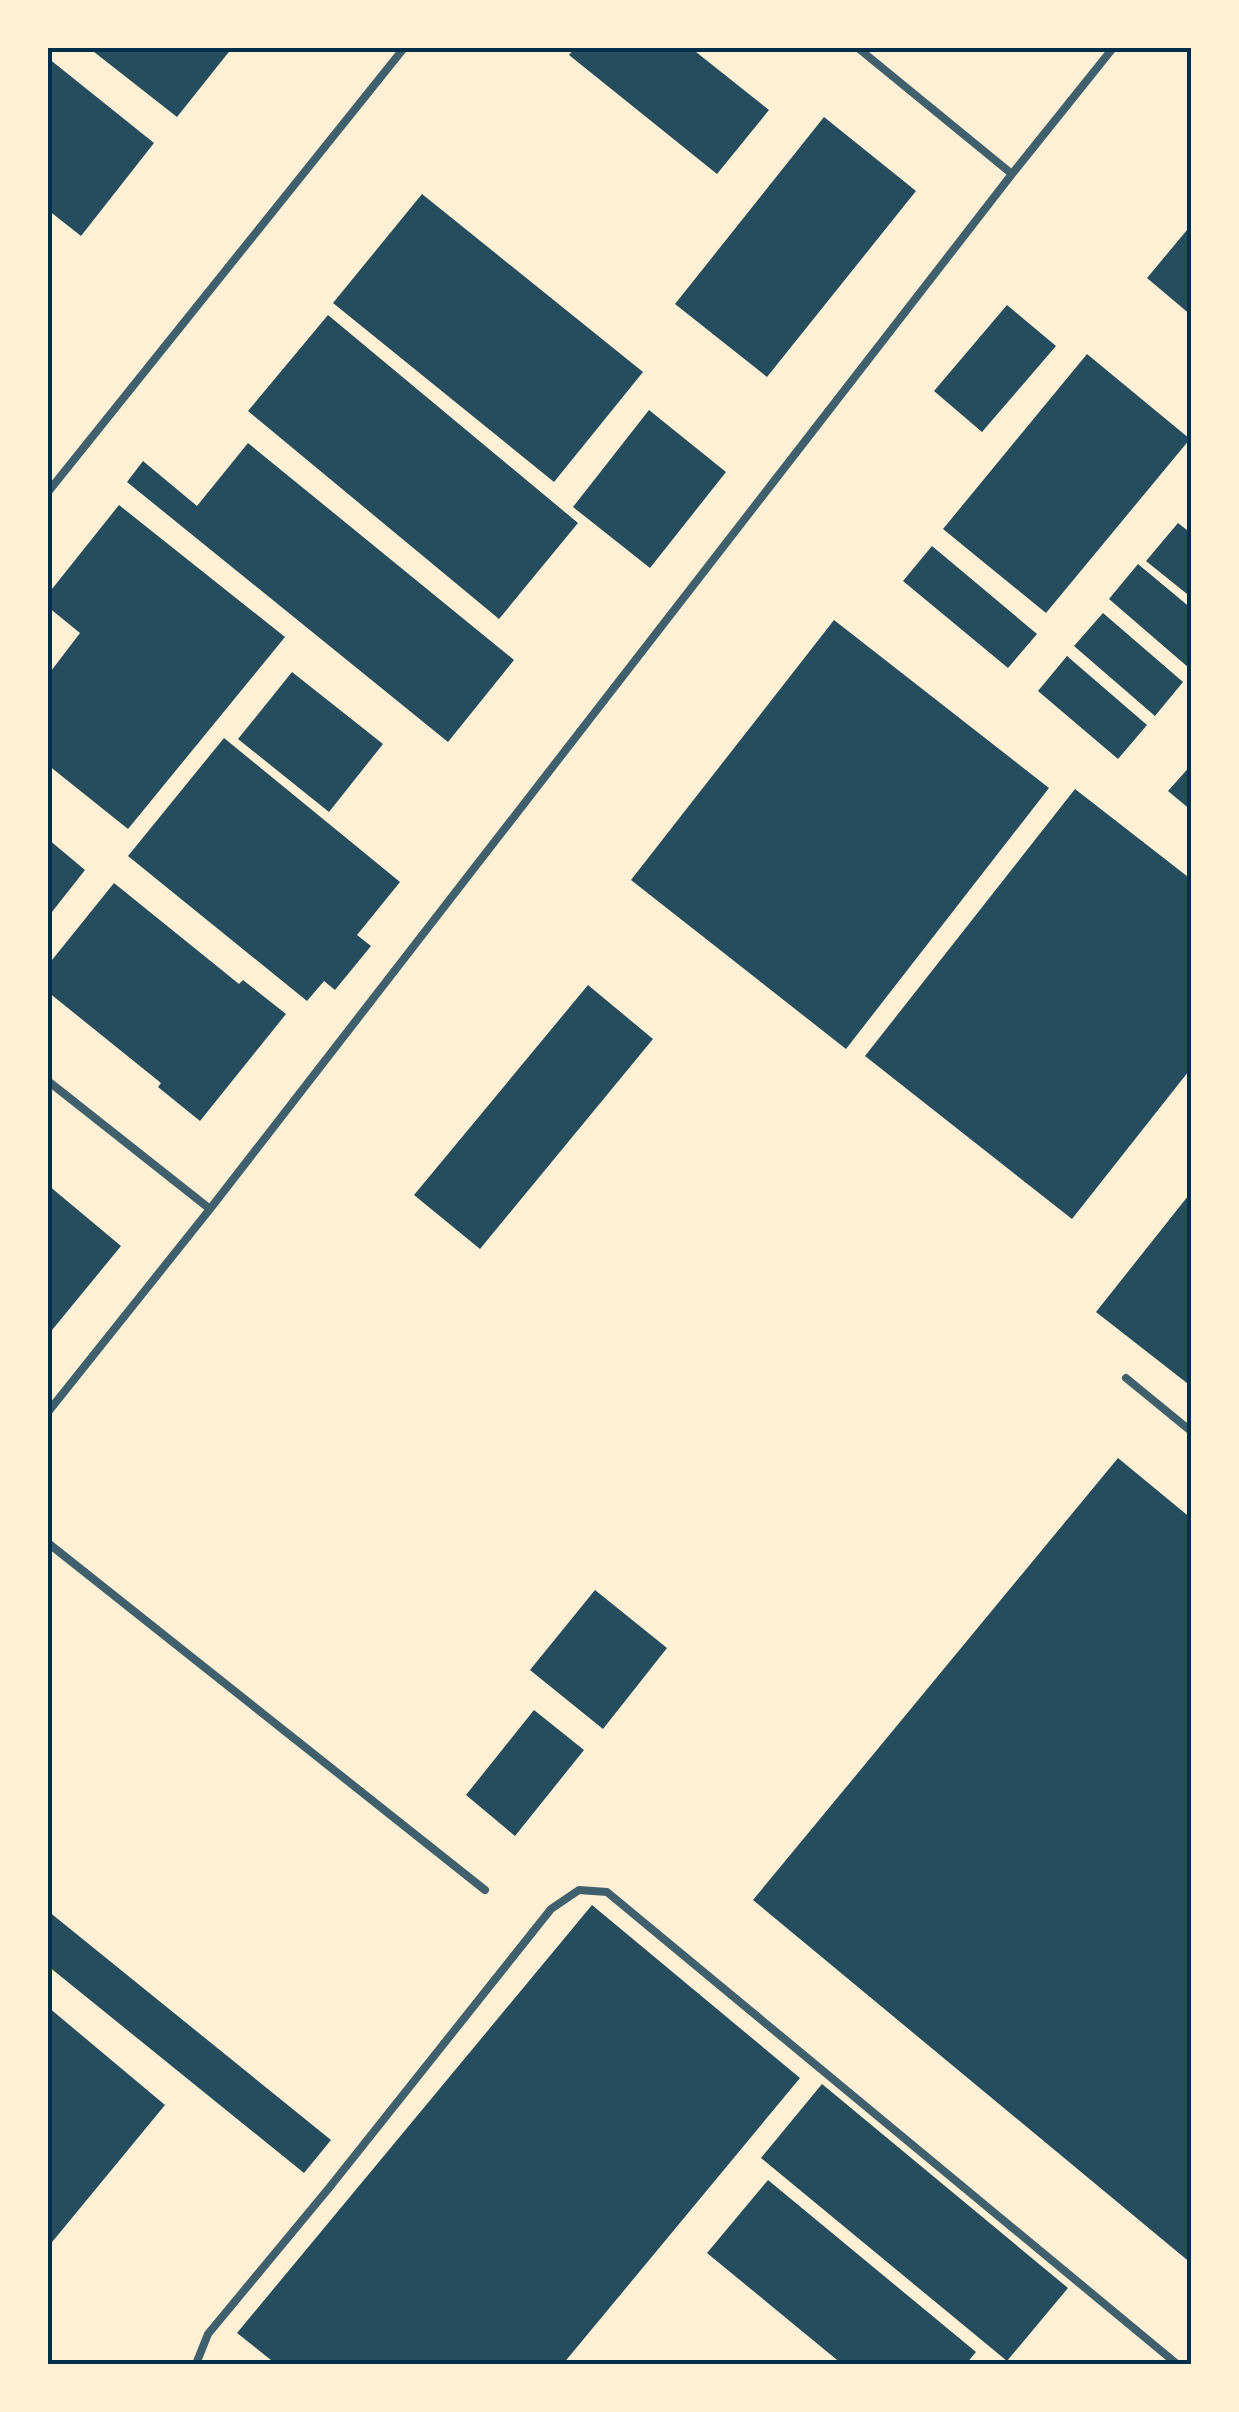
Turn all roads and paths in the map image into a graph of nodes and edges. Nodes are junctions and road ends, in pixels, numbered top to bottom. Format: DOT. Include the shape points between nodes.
graph roads {
  1 [pos="404,48"];
  2 [pos="858,48"];
  3 [pos="1113,48"];
  4 [pos="1012,174"];
  5 [pos="48,492"];
  6 [pos="48,1080"];
  7 [pos="210,1209"];
  8 [pos="1126,1378"];
  9 [pos="48,1412"];
  10 [pos="1192,1432"];
  11 [pos="48,1543"];
  12 [pos="485,1890"];
  13 [pos="196,2364"];
  14 [pos="1178,2364"];
  1 -- 5 [label="lane"];
  2 -- 4 [label="lane"];
  3 -- 4 [label="lane"];
  4 -- 7 [label="lane"];
  6 -- 7 [label="lane"];
  7 -- 9 [label="lane"];
  8 -- 10 [label="lane"];
  11 -- 12 [label="lane"];
  13 -- 14 [label="lane" via="208,2334 551,1909 579,1890 607,1892"];
}
